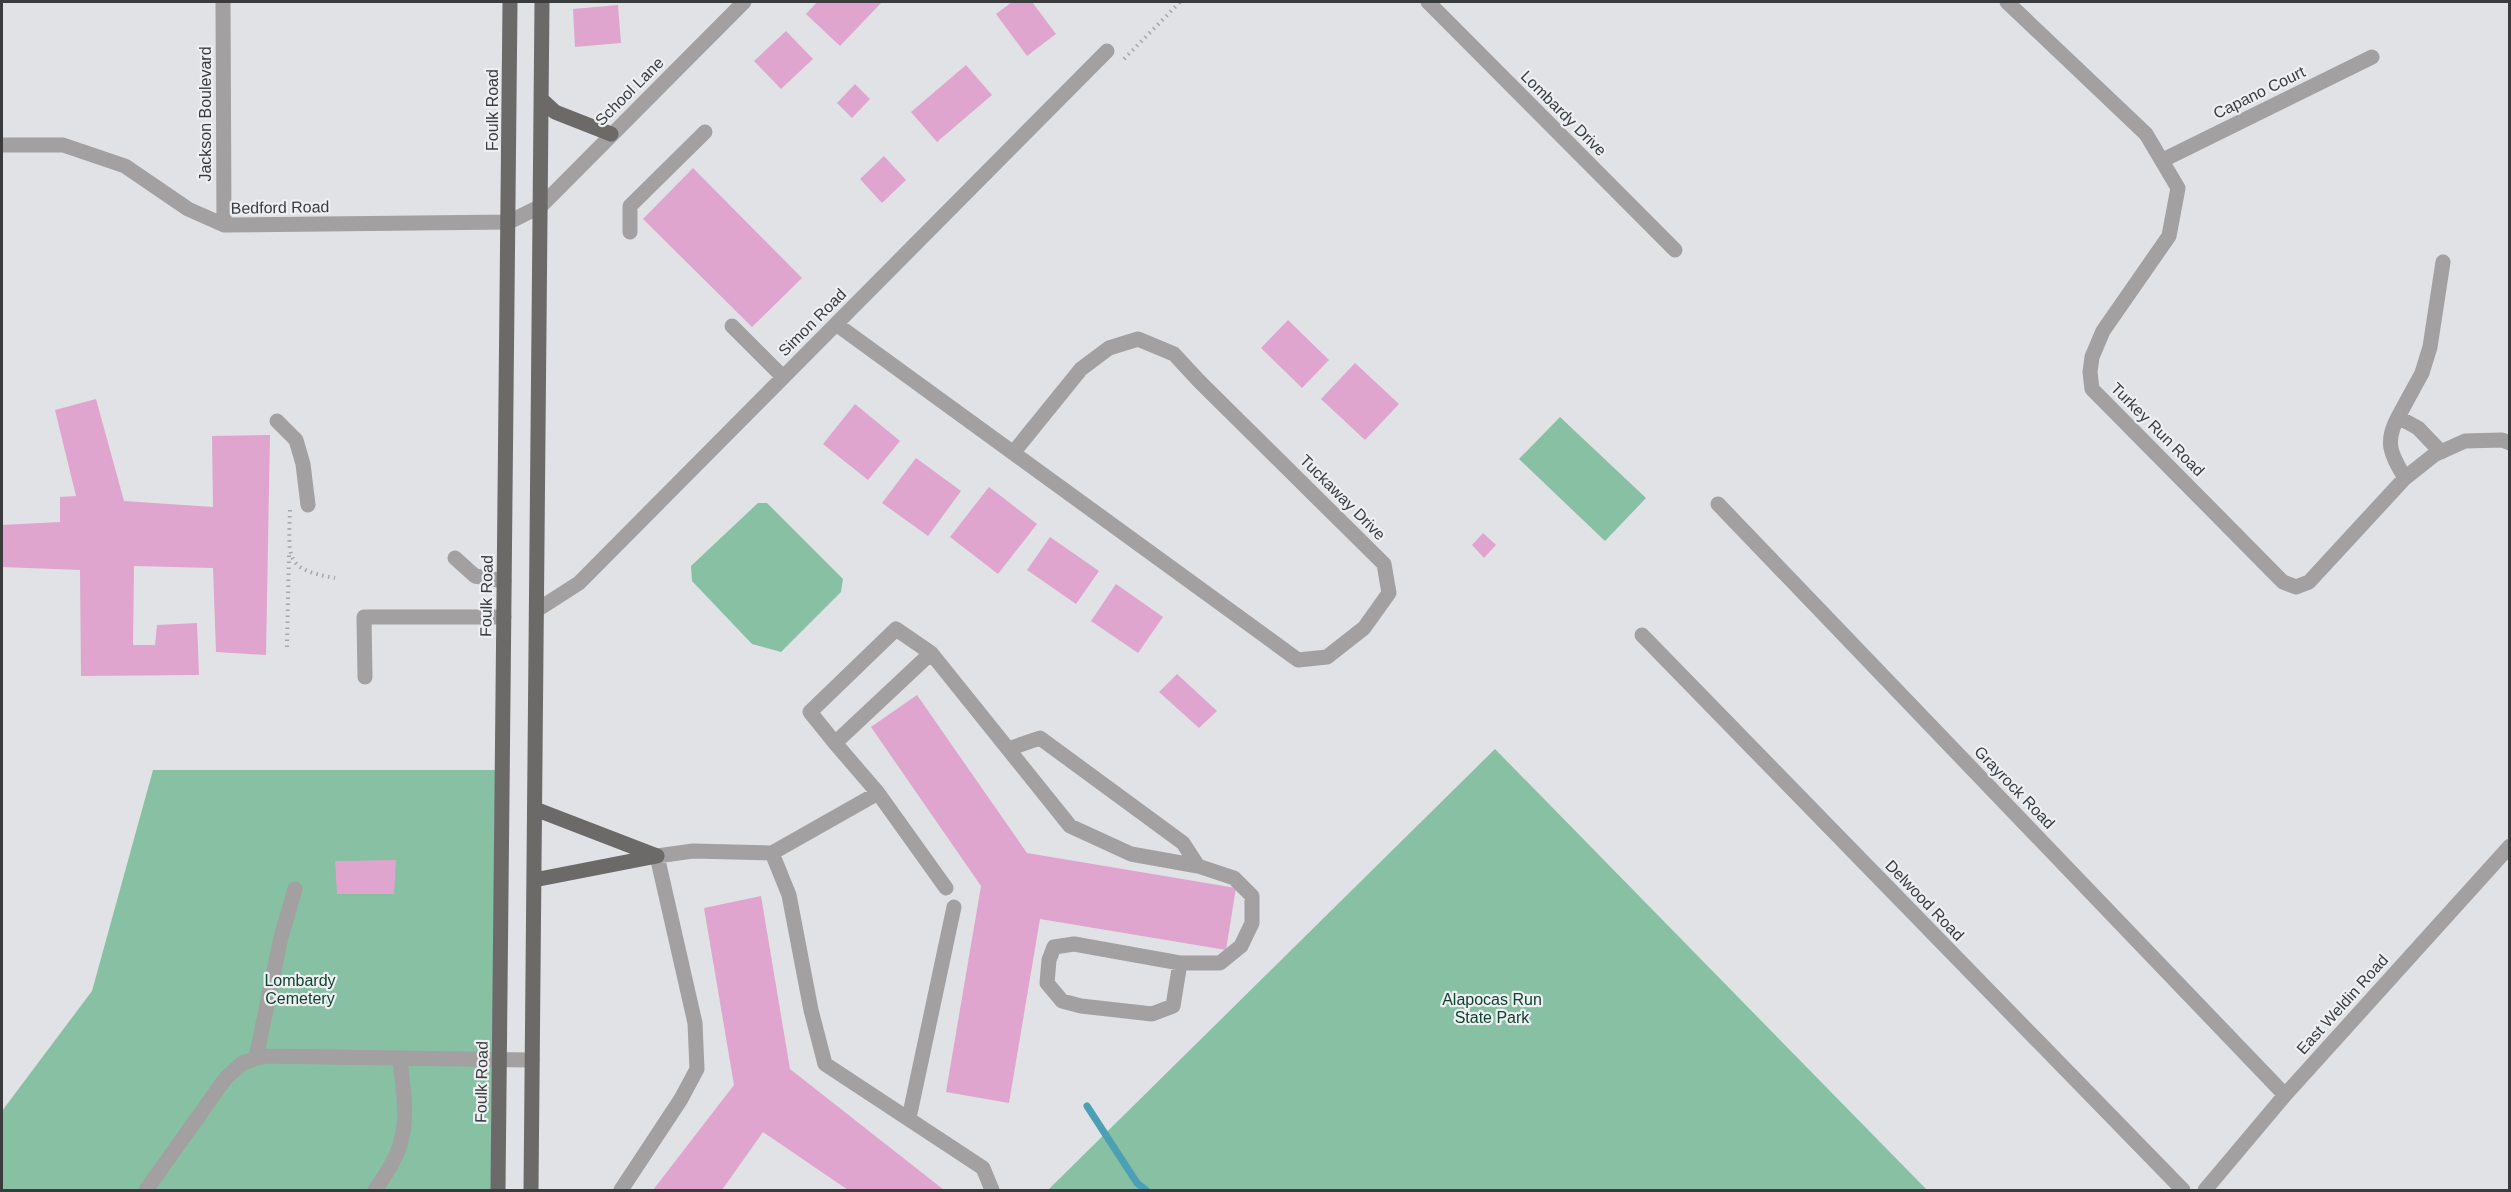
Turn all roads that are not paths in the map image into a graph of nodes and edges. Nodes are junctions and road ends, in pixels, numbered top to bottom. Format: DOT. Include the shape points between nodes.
graph roads {
  1 [pos="224,2"];
  2 [pos="510,2"];
  3 [pos="542,2"];
  4 [pos="744,2"];
  5 [pos="1428,2"];
  6 [pos="2007,2"];
  7 [pos="1107,51"];
  8 [pos="2372,57"];
  9 [pos="541,99"];
  10 [pos="705,132"];
  11 [pos="611,134"];
  12 [pos="2,145"];
  13 [pos="2163,160"];
  14 [pos="541,206"];
  15 [pos="509,222"];
  16 [pos="224,225"];
  17 [pos="630,232"];
  18 [pos="1675,250"];
  19 [pos="2443,262"];
  20 [pos="836,324"];
  21 [pos="732,326"];
  22 [pos="783,377"];
  23 [pos="2398,417"];
  24 [pos="277,421"];
  25 [pos="2510,443"];
  26 [pos="2441,452"];
  27 [pos="1013,453"];
  28 [pos="2404,478"];
  29 [pos="1719,504"];
  30 [pos="308,506"];
  31 [pos="455,558"];
  32 [pos="504,581"];
  33 [pos="537,609"];
  34 [pos="504,617"];
  35 [pos="1642,635"];
  36 [pos="931,653"];
  37 [pos="365,677"];
  38 [pos="835,743"];
  39 [pos="1008,749"];
  40 [pos="878,793"];
  41 [pos="535,809"];
  42 [pos="2510,846"];
  43 [pos="772,853"];
  44 [pos="657,856"];
  45 [pos="1198,866"];
  46 [pos="534,880"];
  47 [pos="946,888"];
  48 [pos="295,889"];
  49 [pos="954,907"];
  50 [pos="1180,963"];
  51 [pos="256,1058"];
  52 [pos="400,1058"];
  53 [pos="499,1060"];
  54 [pos="532,1060"];
  55 [pos="2285,1095"];
  56 [pos="909,1118"];
  57 [pos="146,1191"];
  58 [pos="375,1191"];
  59 [pos="498,1191"];
  60 [pos="531,1191"];
  61 [pos="621,1191"];
  62 [pos="992,1191"];
  63 [pos="2183,1191"];
  64 [pos="2205,1191"];
  1 -- 16 [label="street, Jackson Boulevard"];
  2 -- 15 [label="main road, Foulk Road"];
  3 -- 9 [label="main road"];
  4 -- 11 [label="street, School Lane"];
  5 -- 18 [label="street, Lombardy Drive"];
  6 -- 13 [label="street, Turkey Run Road" via="2146,134"];
  7 -- 20 [label="street, Simon Road"];
  8 -- 13 [label="street, Capano Court"];
  9 -- 11 [label="main road" via="555,112"];
  9 -- 14 [label="main road"];
  10 -- 17 [label="street" via="630,206"];
  11 -- 14 [label="street, School Lane"];
  12 -- 16 [label="street, Bedford Road" via="63,145 125,166 188,209"];
  13 -- 28 [label="street, Turkey Run Road" via="2178,188 2169,236 2103,332 2092,357 2092,389 2283,582 2296,586 2309,582"];
  14 -- 15 [label="street, Bedford Road"];
  14 -- 33 [label="main road"];
  15 -- 16 [label="street, Bedford Road"];
  15 -- 32 [label="main road, Foulk Road"];
  19 -- 23 [label="street" via="2430,347 2422,373"];
  20 -- 22 [label="street, Simon Road"];
  20 -- 27 [label="street, Tuckaway Drive"];
  21 -- 22 [label="street"];
  22 -- 33 [label="street, Simon Road" via="579,583"];
  23 -- 26 [label="street" via="2418,428"];
  23 -- 28 [label="street" via="2389,434 2390,446"];
  24 -- 30 [label="street" via="296,440"];
  25 -- 26 [label="street, Turkey Run Road" via="2465,441"];
  26 -- 28 [label="street, Turkey Run Road"];
  27 -- 27 [label="street, Tuckaway Drive" via="1298,660 1327,657 1364,628 1389,593 1384,564 1174,354 1138,339 1109,348 1081,369"];
  29 -- 55 [label="street, Grayrock Road"];
  31 -- 32 [label="street" via="475,576"];
  32 -- 34 [label="main road, Foulk Road"];
  33 -- 41 [label="main road"];
  34 -- 37 [label="street" via="364,617"];
  34 -- 53 [label="main road, Foulk Road"];
  35 -- 63 [label="street, Delwood Road"];
  36 -- 38 [label="street"];
  36 -- 38 [label="street" via="896,629 810,711"];
  36 -- 39 [label="street"];
  38 -- 40 [label="street"];
  39 -- 45 [label="street" via="1070,826 1131,854"];
  39 -- 45 [label="street" via="1040,738 1183,843"];
  40 -- 43 [label="street"];
  40 -- 47 [label="street"];
  41 -- 44 [label="main road"];
  41 -- 46 [label="main road"];
  42 -- 55 [label="street, East Weldin Road"];
  43 -- 44 [label="street" via="693,851"];
  43 -- 56 [label="street" via="789,895 825,1064"];
  44 -- 46 [label="main road"];
  44 -- 61 [label="street" via="695,1023 697,1069"];
  45 -- 50 [label="street" via="1234,878 1252,896 1252,923 1241,946 1220,963"];
  46 -- 54 [label="main road"];
  48 -- 51 [label="street"];
  49 -- 56 [label="street"];
  50 -- 50 [label="street" via="1074,944 1054,947 1047,983 1062,1001 1152,1014 1173,1006"];
  51 -- 52 [label="street"];
  51 -- 57 [label="street" via="242,1063 225,1079"];
  52 -- 53 [label="street"];
  52 -- 58 [label="street" via="403,1136 392,1166"];
  53 -- 54 [label="street"];
  53 -- 59 [label="main road, Foulk Road"];
  54 -- 60 [label="main road"];
  55 -- 64 [label="street, East Weldin Road"];
  56 -- 62 [label="street" via="983,1168"];
}
